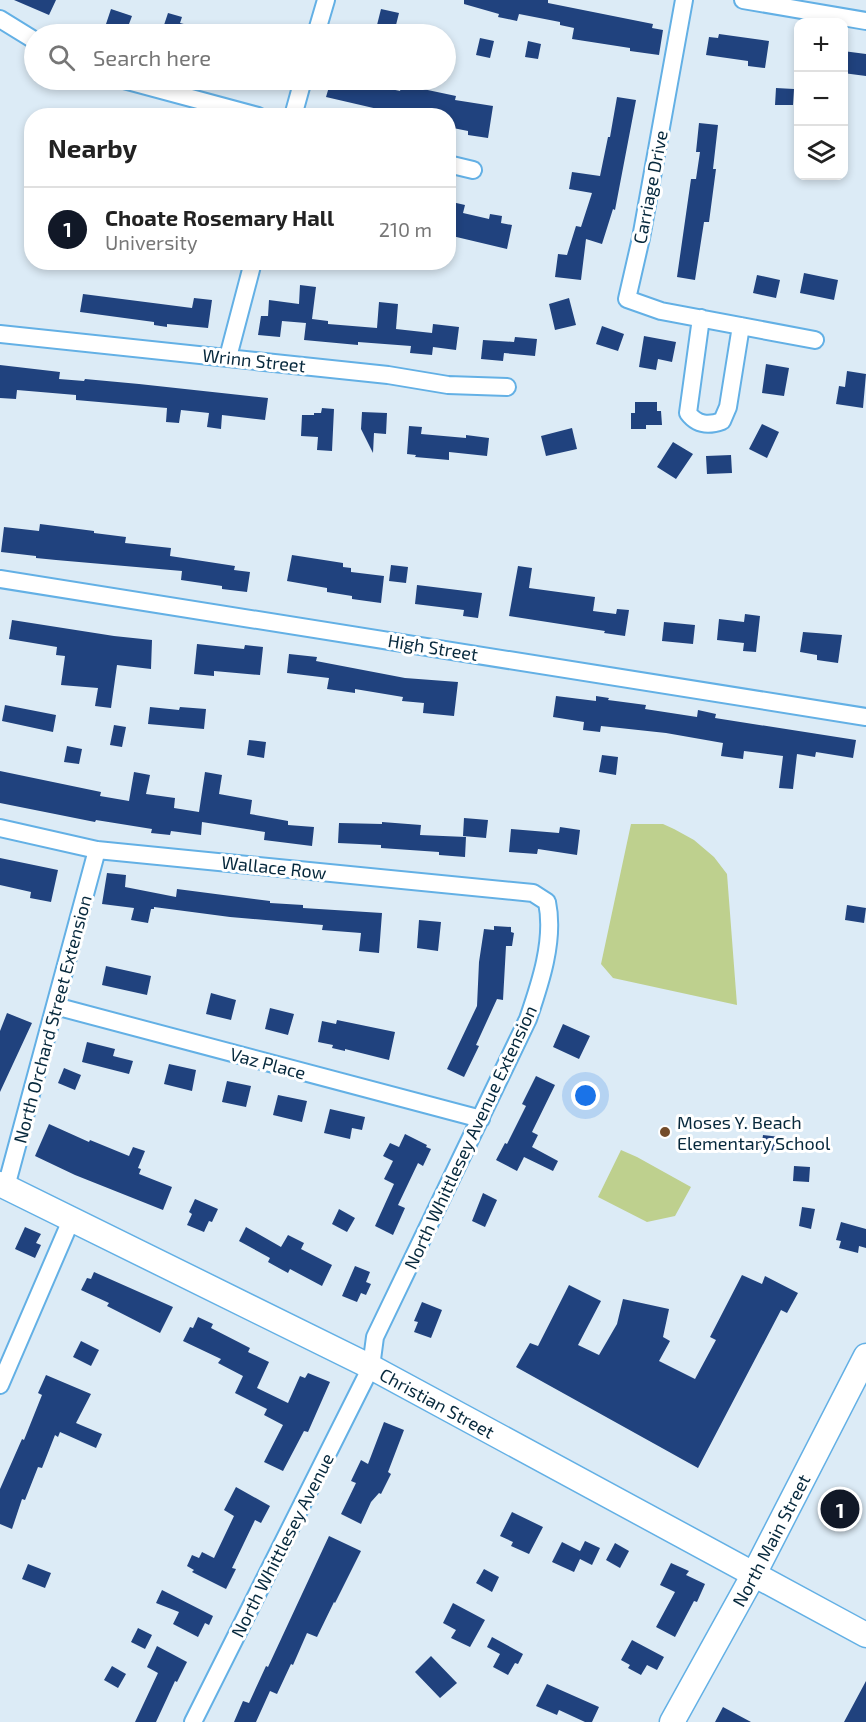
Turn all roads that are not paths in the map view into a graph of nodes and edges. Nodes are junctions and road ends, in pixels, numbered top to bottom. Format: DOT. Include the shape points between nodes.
graph roads {
  1 [pos="326,0"];
  2 [pos="684,0"];
  3 [pos="743,0"];
  4 [pos="0,19"];
  5 [pos="866,21"];
  6 [pos="319,24"];
  7 [pos="24,34"];
  8 [pos="161,90"];
  9 [pos="300,90"];
  10 [pos="228,108"];
  11 [pos="295,108"];
  12 [pos="456,166"];
  13 [pos="473,170"];
  14 [pos="251,270"];
  15 [pos="701,318"];
  16 [pos="741,326"];
  17 [pos="0,333"];
  18 [pos="815,340"];
  19 [pos="228,357"];
  20 [pos="507,387"];
  21 [pos="0,579"];
  22 [pos="866,717"];
  23 [pos="0,828"];
  24 [pos="97,850"];
  25 [pos="547,902"];
  26 [pos="55,1006"];
  27 [pos="481,1119"];
  28 [pos="3,1186"];
  29 [pos="72,1218"];
  30 [pos="866,1356"];
  31 [pos="371,1367"];
  32 [pos="0,1385"];
  33 [pos="754,1574"];
  34 [pos="866,1635"];
  35 [pos="193,1722"];
  36 [pos="672,1722"];
  1 -- 6 [label="street"];
  2 -- 15 [label="street, Carriage Drive" via="627,299 661,311"];
  3 -- 5 [label="street"];
  4 -- 7 [label="street"];
  8 -- 10 [label="street"];
  9 -- 11 [label="street"];
  12 -- 13 [label="street"];
  14 -- 19 [label="street"];
  15 -- 16 [label="street, Carriage Drive"];
  15 -- 16 [label="street" via="688,413 694,421 711,425 722,421 728,407"];
  16 -- 18 [label="street, Carriage Drive"];
  17 -- 19 [label="street, Wrinn Street"];
  19 -- 20 [label="street, Wrinn Street" via="448,385"];
  21 -- 22 [label="street, High Street"];
  23 -- 24 [label="street, Wallace Row"];
  24 -- 25 [label="street, Wallace Row" via="533,893"];
  24 -- 26 [label="street, North Orchard Street Extension"];
  25 -- 27 [label="street, North Whittlesey Avenue Extension" via="550,916 543,975 528,1019"];
  26 -- 27 [label="street, Vaz Place"];
  26 -- 28 [label="street, North Orchard Street Extension"];
  27 -- 31 [label="street, North Whittlesey Avenue Extension" via="375,1337"];
  28 -- 29 [label="main road, Christian Street"];
  29 -- 31 [label="main road, Christian Street"];
  29 -- 32 [label="street"];
  30 -- 33 [label="main road, North Main Street"];
  31 -- 33 [label="main road, Christian Street"];
  31 -- 35 [label="street, North Whittlesey Avenue"];
  33 -- 34 [label="main road, Christian Street"];
  33 -- 36 [label="main road, North Main Street"];
}
